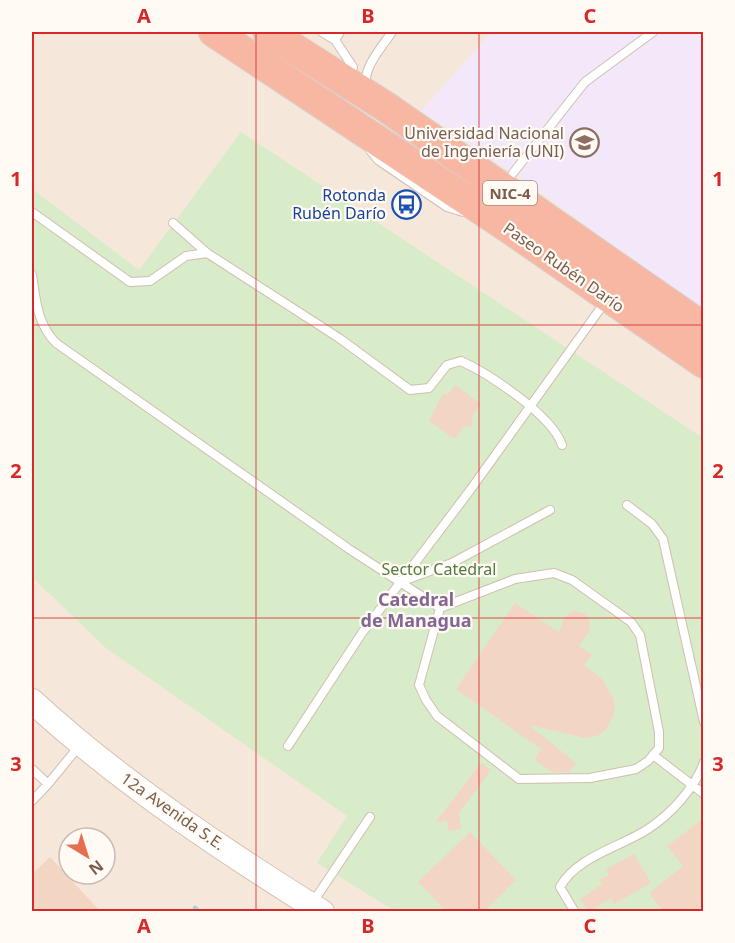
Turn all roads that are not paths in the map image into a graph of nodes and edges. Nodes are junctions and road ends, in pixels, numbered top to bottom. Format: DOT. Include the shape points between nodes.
graph roads {
  1 [pos="214,32"];
  2 [pos="268,32"];
  3 [pos="322,32"];
  4 [pos="340,32"];
  5 [pos="392,32"];
  6 [pos="653,32"];
  7 [pos="335,40"];
  8 [pos="347,82"];
  9 [pos="386,107"];
  10 [pos="513,173"];
  11 [pos="32,212"];
  12 [pos="173,223"];
  13 [pos="207,253"];
  14 [pos="32,275"];
  15 [pos="608,298"];
  16 [pos="704,328"];
  17 [pos="704,363"];
  18 [pos="530,406"];
  19 [pos="562,445"];
  20 [pos="627,505"];
  21 [pos="550,510"];
  22 [pos="400,582"];
  23 [pos="440,608"];
  24 [pos="32,701"];
  25 [pos="704,722"];
  26 [pos="80,744"];
  27 [pos="288,746"];
  28 [pos="653,755"];
  29 [pos="704,762"];
  30 [pos="32,769"];
  31 [pos="48,784"];
  32 [pos="691,786"];
  33 [pos="704,795"];
  34 [pos="32,801"];
  35 [pos="370,817"];
  36 [pos="316,908"];
  37 [pos="573,909"];
  1 -- 15 [label="highway, Paseo Rubén Darío / NIC-4"];
  2 -- 8 [label="highway, Paseo Rubén Darío / NIC-4"];
  3 -- 7 [label="lane"];
  4 -- 7 [label="lane"];
  5 -- 9 [label="lane" via="365,78 367,93"];
  6 -- 10 [label="lane" via="585,82"];
  7 -- 8 [label="lane" via="353,67"];
  8 -- 9 [label="highway, Paseo Rubén Darío / NIC-4"];
  9 -- 16 [label="highway, Paseo Rubén Darío / NIC-4"];
  11 -- 13 [label="lane" via="130,282 150,280 186,255"];
  12 -- 13 [label="lane"];
  13 -- 18 [label="lane" via="339,338 410,390 429,388 447,365 461,361"];
  14 -- 22 [label="lane" via="40,321 56,343"];
  15 -- 17 [label="highway, Paseo Rubén Darío / NIC-4"];
  15 -- 18 [label="lane"];
  18 -- 19 [label="lane" via="553,427"];
  18 -- 22 [label="lane"];
  20 -- 25 [label="lane" via="652,524 663,539"];
  21 -- 22 [label="lane" via="452,563"];
  22 -- 23 [label="lane"];
  22 -- 27 [label="lane"];
  23 -- 28 [label="lane" via="515,579 554,573 572,580 631,621 640,635 659,732 659,748"];
  23 -- 28 [label="lane" via="419,685 437,716 519,779 590,778 636,769"];
  24 -- 26 [label="street, 12a Avenida S.E."];
  26 -- 31 [label="lane"];
  26 -- 36 [label="street, 12a Avenida S.E."];
  28 -- 32 [label="lane"];
  29 -- 32 [label="lane"];
  30 -- 31 [label="lane"];
  31 -- 34 [label="lane"];
  32 -- 33 [label="lane"];
  32 -- 37 [label="lane" via="648,829 566,877 560,887"];
  35 -- 36 [label="lane"];
}
